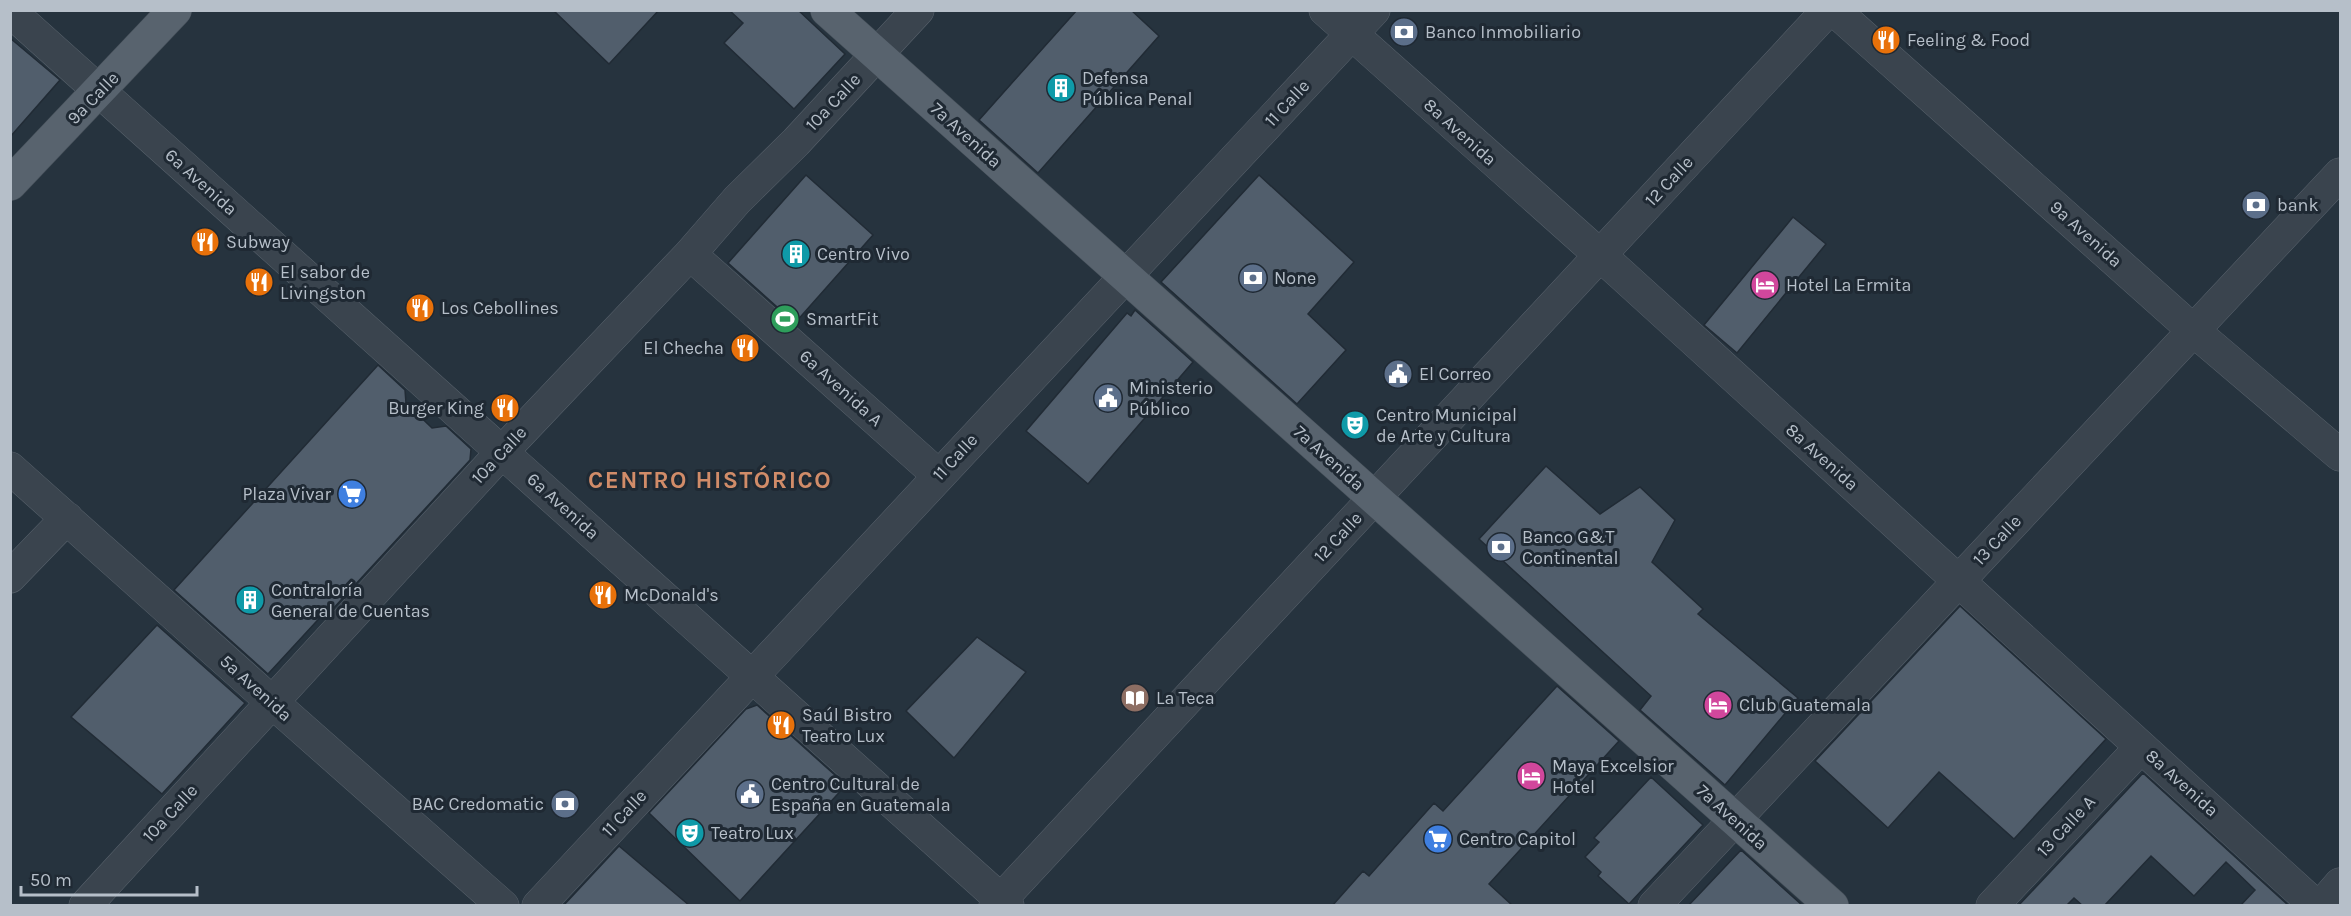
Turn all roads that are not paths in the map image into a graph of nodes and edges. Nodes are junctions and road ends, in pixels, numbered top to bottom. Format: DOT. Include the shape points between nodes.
graph roads {
  1 [pos="175,10"];
  2 [pos="827,10"];
  3 [pos="918,10"];
  4 [pos="1325,10"];
  5 [pos="1374,10"];
  6 [pos="1828,10"];
  7 [pos="1834,10"];
  8 [pos="10,11"];
  9 [pos="1351,34"];
  10 [pos="877,55"];
  11 [pos="100,91"];
  12 [pos="2340,174"];
  13 [pos="10,184"];
  14 [pos="690,254"];
  15 [pos="1599,256"];
  16 [pos="1125,276"];
  17 [pos="2194,331"];
  18 [pos="502,452"];
  19 [pos="2340,455"];
  20 [pos="10,468"];
  21 [pos="938,475"];
  22 [pos="1374,498"];
  23 [pos="67,518"];
  24 [pos="10,577"];
  25 [pos="1958,581"];
  26 [pos="752,676"];
  27 [pos="272,702"];
  28 [pos="2141,747"];
  29 [pos="1735,819"];
  30 [pos="2340,884"];
  31 [pos="1001,903"];
  32 [pos="86,906"];
  33 [pos="503,906"];
  34 [pos="538,906"];
  35 [pos="1654,906"];
  36 [pos="1832,906"];
  37 [pos="1992,906"];
  38 [pos="2316,906"];
  39 [pos="2321,906"];
  1 -- 11 [label="main road, 9a Calle"];
  2 -- 10 [label="main road, 7a Avenida"];
  3 -- 10 [label="street, 10a Calle"];
  4 -- 9 [label="street, 8a Avenida"];
  5 -- 9 [label="street, 11 Calle"];
  6 -- 15 [label="street, 12 Calle"];
  7 -- 17 [label="street, 9a Avenida"];
  8 -- 11 [label="street, 6a Avenida"];
  9 -- 15 [label="street, 8a Avenida"];
  9 -- 16 [label="street, 11 Calle"];
  10 -- 14 [label="street, 10a Calle" via="736,200"];
  10 -- 16 [label="main road, 7a Avenida"];
  11 -- 13 [label="main road, 9a Calle"];
  11 -- 18 [label="street, 6a Avenida"];
  12 -- 17 [label="street, 13 Calle"];
  14 -- 18 [label="street, 10a Calle"];
  14 -- 21 [label="street, 6a Avenida A"];
  15 -- 22 [label="street, 12 Calle"];
  15 -- 25 [label="street, 8a Avenida"];
  16 -- 21 [label="street, 11 Calle"];
  16 -- 22 [label="main road, 7a Avenida"];
  17 -- 19 [label="street, 9a Avenida"];
  17 -- 25 [label="street, 13 Calle"];
  18 -- 26 [label="street, 6a Avenida"];
  18 -- 27 [label="street, 10a Calle"];
  20 -- 23 [label="street, 5a Avenida"];
  21 -- 26 [label="street, 11 Calle"];
  22 -- 29 [label="main road, 7a Avenida"];
  22 -- 31 [label="street, 12 Calle"];
  23 -- 24 [label="street"];
  23 -- 27 [label="street, 5a Avenida"];
  25 -- 28 [label="street, 8a Avenida"];
  25 -- 29 [label="street, 13 Calle"];
  26 -- 31 [label="street, 6a Avenida"];
  26 -- 34 [label="street, 11 Calle"];
  27 -- 32 [label="street, 10a Calle"];
  27 -- 33 [label="street, 5a Avenida"];
  28 -- 37 [label="street, 13 Calle A"];
  28 -- 38 [label="street, 8a Avenida"];
  29 -- 35 [label="street, 13 Calle"];
  29 -- 36 [label="main road, 7a Avenida"];
  30 -- 39 [label="street"];
}
